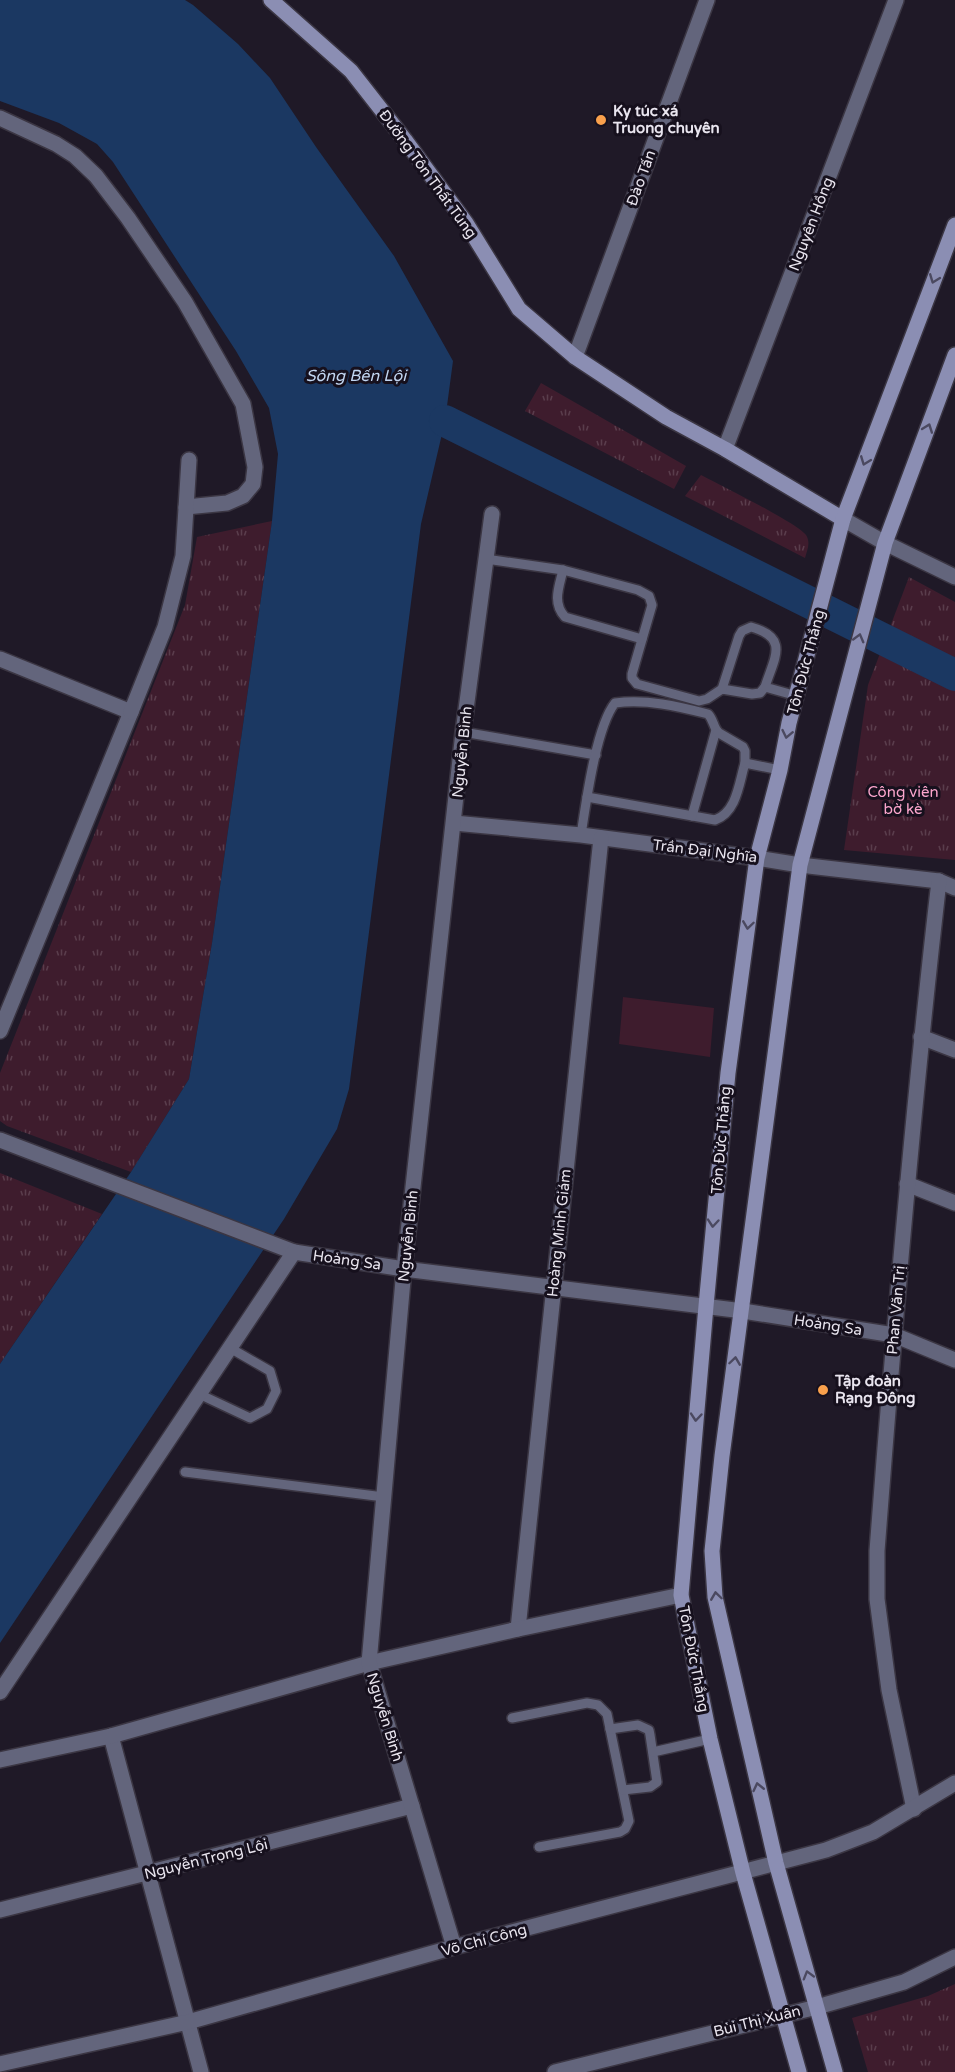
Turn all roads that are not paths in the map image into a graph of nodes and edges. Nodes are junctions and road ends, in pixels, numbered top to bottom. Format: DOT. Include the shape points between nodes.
graph roads {
  1 [pos="271,0"];
  2 [pos="707,0"];
  3 [pos="896,0"];
  4 [pos="0,118"];
  5 [pos="955,225"];
  6 [pos="955,355"];
  7 [pos="575,357"];
  8 [pos="725,449"];
  9 [pos="189,460"];
  10 [pos="186,507"];
  11 [pos="492,514"];
  12 [pos="843,519"];
  13 [pos="885,543"];
  14 [pos="486,559"];
  15 [pos="563,570"];
  16 [pos="955,577"];
  17 [pos="642,639"];
  18 [pos="0,659"];
  19 [pos="765,687"];
  20 [pos="722,689"];
  21 [pos="797,696"];
  22 [pos="131,712"];
  23 [pos="716,730"];
  24 [pos="463,732"];
  25 [pos="596,755"];
  26 [pos="745,763"];
  27 [pos="780,770"];
  28 [pos="587,797"];
  29 [pos="692,816"];
  30 [pos="454,824"];
  31 [pos="582,835"];
  32 [pos="601,838"];
  33 [pos="757,858"];
  34 [pos="800,865"];
  35 [pos="939,881"];
  36 [pos="955,888"];
  37 [pos="0,1031"];
  38 [pos="921,1037"];
  39 [pos="955,1050"];
  40 [pos="0,1140"];
  41 [pos="907,1184"];
  42 [pos="955,1203"];
  43 [pos="294,1252"];
  44 [pos="404,1269"];
  45 [pos="554,1288"];
  46 [pos="706,1306"];
  47 [pos="742,1311"];
  48 [pos="894,1335"];
  49 [pos="230,1348"];
  50 [pos="955,1360"];
  51 [pos="199,1394"];
  52 [pos="185,1472"];
  53 [pos="384,1497"];
  54 [pos="681,1595"];
  55 [pos="518,1629"];
  56 [pos="369,1663"];
  57 [pos="0,1692"];
  58 [pos="512,1718"];
  59 [pos="610,1729"];
  60 [pos="111,1736"];
  61 [pos="710,1739"];
  62 [pos="653,1752"];
  63 [pos="0,1760"];
  64 [pos="955,1783"];
  65 [pos="623,1790"];
  66 [pos="412,1806"];
  67 [pos="914,1809"];
  68 [pos="539,1847"];
  69 [pos="776,1863"];
  70 [pos="743,1873"];
  71 [pos="148,1874"];
  72 [pos="0,1910"];
  73 [pos="454,1947"];
  74 [pos="955,1957"];
  75 [pos="817,2007"];
  76 [pos="782,2014"];
  77 [pos="188,2022"];
  78 [pos="0,2064"];
  79 [pos="201,2072"];
  80 [pos="555,2072"];
  81 [pos="799,2072"];
  82 [pos="835,2072"];
  1 -- 7 [label="main road, Đường Tôn Thất Tùng" via="351,71 466,223 519,309"];
  2 -- 7 [label="street, Đào Tấn"];
  3 -- 8 [label="street, Nguyên Hồng"];
  4 -- 10 [label="street" via="56,144 96,176 184,302 243,404 255,467 253,484 243,496 227,503"];
  5 -- 12 [label="main road, Tôn Đức Thắng, one-way"];
  13 -- 6 [label="main road, one-way"];
  7 -- 8 [label="main road, Đường Tôn Thất Tùng" via="666,417"];
  8 -- 12 [label="main road, Đường Tôn Thất Tùng"];
  9 -- 10 [label="street"];
  10 -- 22 [label="street" via="183,556 165,627"];
  11 -- 14 [label="street, Nguyễn Bình"];
  12 -- 13 [label="street"];
  12 -- 21 [label="main road, Tôn Đức Thắng"];
  13 -- 16 [label="street"];
  34 -- 13 [label="main road, one-way"];
  14 -- 15 [label="lane"];
  14 -- 24 [label="street, Nguyễn Bình"];
  15 -- 17 [label="lane" via="556,599 565,617"];
  15 -- 17 [label="lane" via="649,596 652,605"];
  17 -- 20 [label="lane" via="632,674 637,684 699,701"];
  18 -- 22 [label="street"];
  19 -- 20 [label="lane" via="752,694"];
  19 -- 20 [label="lane" via="777,649 775,640 765,631 751,627 739,636"];
  19 -- 21 [label="lane"];
  21 -- 27 [label="main road, Tôn Đức Thắng, one-way"];
  22 -- 37 [label="street"];
  23 -- 25 [label="lane" via="708,714 665,703 615,703 604,721"];
  23 -- 26 [label="lane" via="743,747"];
  23 -- 29 [label="lane"];
  24 -- 25 [label="lane"];
  24 -- 30 [label="street, Nguyễn Bình"];
  25 -- 28 [label="lane"];
  26 -- 27 [label="lane"];
  26 -- 29 [label="lane" via="734,802 724,817 715,820"];
  27 -- 33 [label="main road, Tôn Đức Thắng"];
  28 -- 29 [label="lane"];
  28 -- 31 [label="lane"];
  30 -- 31 [label="street, Trần Đại Nghĩa"];
  30 -- 44 [label="street, Nguyễn Bình"];
  31 -- 32 [label="street, Trần Đại Nghĩa"];
  32 -- 33 [label="street, Trần Đại Nghĩa"];
  32 -- 45 [label="street, Hoàng Minh Giám"];
  33 -- 34 [label="street, Trần Đại Nghĩa"];
  33 -- 46 [label="main road, Tôn Đức Thắng, one-way" via="728,1073"];
  34 -- 35 [label="street, Trần Đại Nghĩa"];
  34 -- 47 [label="main road"];
  35 -- 36 [label="street, Trần Đại Nghĩa"];
  35 -- 38 [label="street, Phan Văn Trị"];
  38 -- 39 [label="street"];
  38 -- 41 [label="street, Phan Văn Trị"];
  40 -- 43 [label="street"];
  41 -- 42 [label="street"];
  41 -- 48 [label="street, Phan Văn Trị"];
  43 -- 44 [label="street, Hoàng Sa"];
  43 -- 49 [label="street, Hoàng Sa"];
  44 -- 45 [label="street, Hoàng Sa"];
  44 -- 53 [label="street, Nguyễn Bình"];
  45 -- 46 [label="street, Hoàng Sa"];
  45 -- 55 [label="street, Hoàng Minh Giám"];
  46 -- 47 [label="street, Hoàng Sa"];
  46 -- 54 [label="main road, Tôn Đức Thắng, one-way"];
  47 -- 48 [label="street, Hoàng Sa"];
  69 -- 47 [label="main road, one-way" via="715,1597 712,1551"];
  48 -- 50 [label="street, Hoàng Sa"];
  48 -- 67 [label="street, Phan Văn Trị" via="877,1551 877,1599 889,1690"];
  49 -- 51 [label="street, Hoàng Sa"];
  49 -- 51 [label="lane" via="270,1371 276,1392 267,1409 250,1418"];
  51 -- 57 [label="street, Hoàng Sa"];
  52 -- 53 [label="lane"];
  53 -- 56 [label="street, Nguyễn Bình"];
  54 -- 55 [label="street"];
  54 -- 61 [label="main road, Tôn Đức Thắng"];
  55 -- 56 [label="street"];
  56 -- 60 [label="street"];
  56 -- 66 [label="street, Nguyễn Bình"];
  58 -- 59 [label="lane" via="587,1703 604,1708"];
  59 -- 62 [label="lane" via="644,1726 649,1730"];
  59 -- 65 [label="lane"];
  60 -- 63 [label="street"];
  60 -- 71 [label="street"];
  61 -- 62 [label="lane"];
  61 -- 70 [label="main road, Tôn Đức Thắng"];
  62 -- 65 [label="lane" via="655,1785"];
  64 -- 67 [label="street, Võ Chí Công"];
  65 -- 68 [label="lane" via="629,1821 625,1829"];
  66 -- 71 [label="street, Nguyễn Trọng Lội"];
  66 -- 73 [label="street, Nguyễn Bình"];
  67 -- 69 [label="street, Võ Chí Công" via="873,1832"];
  69 -- 70 [label="street, Võ Chí Công"];
  75 -- 69 [label="main road, one-way"];
  70 -- 73 [label="street, Võ Chí Công"];
  70 -- 76 [label="main road, Tôn Đức Thắng"];
  71 -- 72 [label="street, Nguyễn Trọng Lội"];
  71 -- 77 [label="street"];
  73 -- 77 [label="street, Võ Chí Công"];
  74 -- 75 [label="street, Bùi Thị Xuân" via="904,1982"];
  75 -- 76 [label="street, Bùi Thị Xuân"];
  75 -- 82 [label="main road"];
  76 -- 80 [label="street, Bùi Thị Xuân"];
  76 -- 81 [label="main road, Tôn Đức Thắng"];
  77 -- 78 [label="street, Võ Chí Công"];
  77 -- 79 [label="street"];
}
